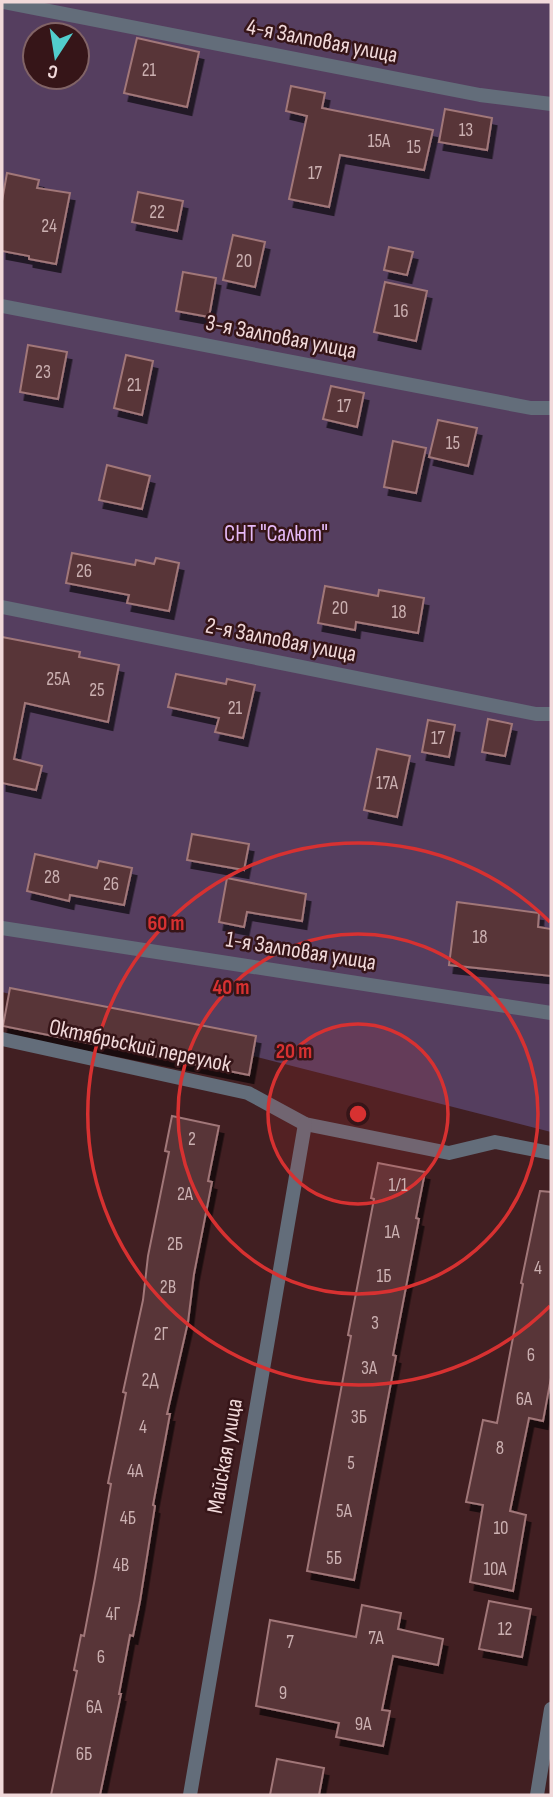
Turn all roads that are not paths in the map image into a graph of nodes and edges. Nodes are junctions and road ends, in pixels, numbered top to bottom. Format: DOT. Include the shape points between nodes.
graph roads {
  1 [pos="3,2"];
  2 [pos="551,104"];
  3 [pos="2,306"];
  4 [pos="551,408"];
  5 [pos="2,607"];
  6 [pos="551,714"];
  7 [pos="2,928"];
  8 [pos="551,1013"];
  9 [pos="2,1039"];
  10 [pos="305,1124"];
  11 [pos="551,1153"];
  12 [pos="551,1709"];
  13 [pos="190,1795"];
  14 [pos="537,1795"];
  1 -- 2 [label="street, 4-я Залповая улица" via="480,95"];
  3 -- 4 [label="street, 3-я Залповая улица" via="531,408"];
  5 -- 6 [label="street, 2-я Залповая улица" via="522,712"];
  7 -- 8 [label="street, 1-я Залповая улица"];
  9 -- 10 [label="street, Октябрьский переулок" via="248,1093"];
  10 -- 11 [label="street, Октябрьский переулок" via="449,1153 495,1142"];
  10 -- 13 [label="street, Майская улица"];
  12 -- 14 [label="street"];
}
